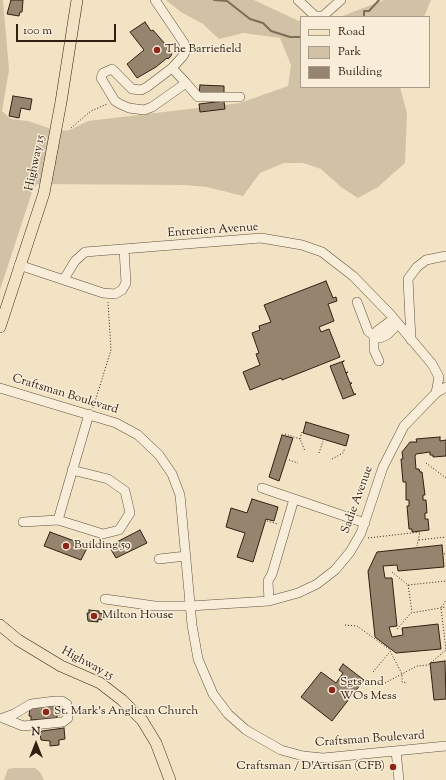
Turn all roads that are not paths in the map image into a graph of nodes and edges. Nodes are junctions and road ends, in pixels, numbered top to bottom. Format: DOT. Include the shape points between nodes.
graph roads {
  1 [pos="77,0"];
  2 [pos="155,0"];
  3 [pos="298,0"];
  4 [pos="342,0"];
  5 [pos="172,68"];
  6 [pos="186,83"];
  7 [pos="240,97"];
  8 [pos="124,249"];
  9 [pos="446,256"];
  10 [pos="19,265"];
  11 [pos="64,279"];
  12 [pos="357,302"];
  13 [pos="396,321"];
  14 [pos="0,327"];
  15 [pos="374,336"];
  16 [pos="412,340"];
  17 [pos="379,361"];
  18 [pos="442,378"];
  19 [pos="446,387"];
  20 [pos="0,388"];
  21 [pos="436,393"];
  22 [pos="91,411"];
  23 [pos="72,470"];
  24 [pos="262,488"];
  25 [pos="294,499"];
  26 [pos="58,520"];
  27 [pos="23,522"];
  28 [pos="365,523"];
  29 [pos="186,556"];
  30 [pos="159,559"];
  31 [pos="105,598"];
  32 [pos="269,601"];
  33 [pos="190,606"];
  34 [pos="0,626"];
  35 [pos="2,718"];
  36 [pos="446,746"];
  37 [pos="396,751"];
  38 [pos="170,780"];
  39 [pos="399,780"];
  1 -- 10 [label="main road, Highway 15" via="62,102 44,193"];
  2 -- 5 [label="street" via="185,48 183,56"];
  3 -- 4 [label="street" via="315,16 323,16"];
  5 -- 6 [label="street"];
  5 -- 6 [label="street" via="147,88 136,90 112,69 103,73 101,78 115,101 128,108 144,110"];
  6 -- 7 [label="street" via="198,97"];
  8 -- 11 [label="street, Entretien Avenue" via="84,252"];
  8 -- 11 [label="street" via="126,283 122,290 115,294 103,293"];
  8 -- 13 [label="street, Entretien Avenue" via="261,238 302,245 322,252 353,276"];
  9 -- 16 [label="street" via="426,260 408,279"];
  10 -- 11 [label="street"];
  10 -- 14 [label="main road, Highway 15"];
  12 -- 15 [label="street" via="368,330"];
  13 -- 15 [label="street" via="389,322"];
  13 -- 16 [label="street, Entretien Avenue"];
  15 -- 17 [label="street" via="374,350"];
  16 -- 18 [label="street, Entretien Avenue"];
  18 -- 21 [label="street, Entretien Avenue"];
  19 -- 21 [label="street, Sadie Avenue"];
  20 -- 22 [label="street, Craftsman Boulevard"];
  21 -- 28 [label="street, Sadie Avenue" via="404,426 383,467"];
  22 -- 23 [label="street"];
  22 -- 29 [label="street, Craftsman Boulevard" via="138,435 159,455 172,474 180,496"];
  23 -- 26 [label="street"];
  23 -- 26 [label="street" via="108,479 125,491 130,512 119,530 103,534"];
  24 -- 25 [label="street"];
  25 -- 28 [label="street"];
  25 -- 32 [label="street" via="268,581"];
  26 -- 27 [label="street"];
  28 -- 32 [label="street, Sadie Avenue" via="350,552 335,570 317,584 298,593"];
  29 -- 30 [label="street"];
  29 -- 33 [label="street, Craftsman Boulevard"];
  31 -- 33 [label="street, Sadie Avenue" via="155,606"];
  32 -- 33 [label="street, Sadie Avenue"];
  33 -- 37 [label="street, Craftsman Boulevard" via="195,643 204,675 213,694 228,714 246,730 281,750 303,756 336,757"];
  34 -- 38 [label="main road, Highway 15" via="61,666 100,683 122,700 142,720 156,742"];
  35 -- 35 [label="street" via="23,726 63,722 68,718 67,704 62,701 31,704"];
  36 -- 37 [label="street, Craftsman Boulevard"];
  37 -- 39 [label="street"];
}
